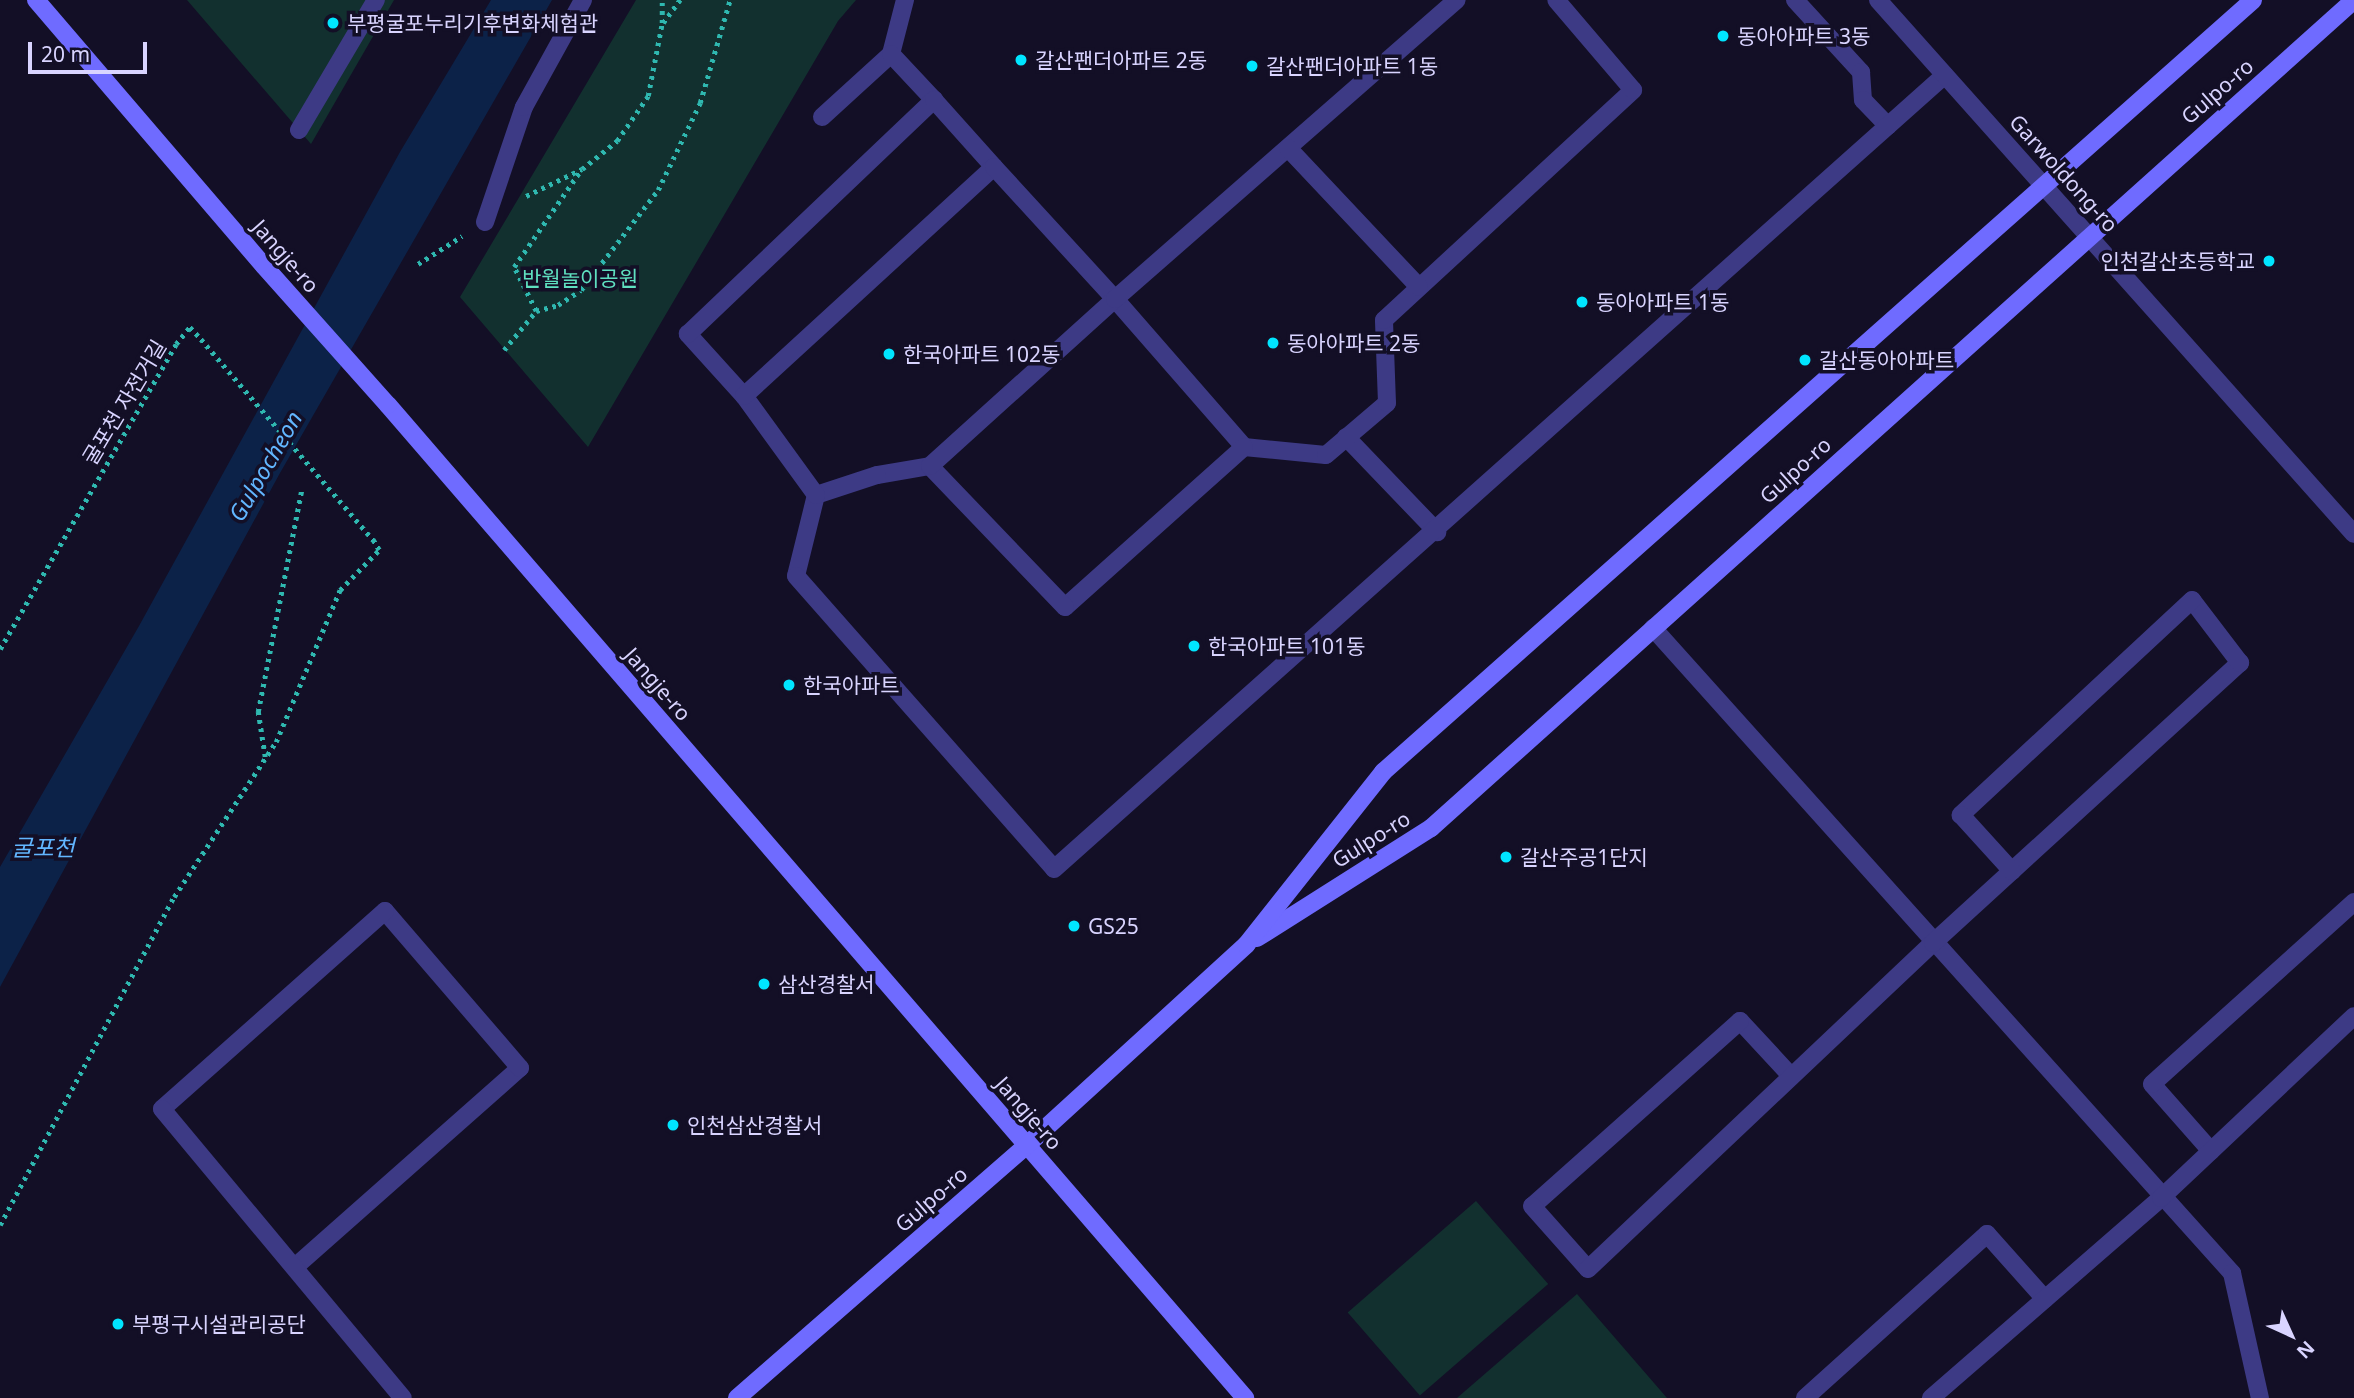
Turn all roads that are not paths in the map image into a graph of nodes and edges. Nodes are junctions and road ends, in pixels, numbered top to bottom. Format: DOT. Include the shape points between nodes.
graph roads {
  1 [pos="36,0"];
  2 [pos="376,0"];
  3 [pos="583,0"];
  4 [pos="905,0"];
  5 [pos="1456,0"];
  6 [pos="1556,0"];
  7 [pos="1795,0"];
  8 [pos="1878,0"];
  9 [pos="2253,0"];
  10 [pos="2354,0"];
  11 [pos="891,54"];
  12 [pos="1945,75"];
  13 [pos="934,100"];
  14 [pos="822,117"];
  15 [pos="1888,126"];
  16 [pos="299,130"];
  17 [pos="1288,148"];
  18 [pos="994,167"];
  19 [pos="2045,186"];
  20 [pos="485,222"];
  21 [pos="2088,235"];
  22 [pos="1419,287"];
  23 [pos="1115,299"];
  24 [pos="744,396"];
  25 [pos="1346,437"];
  26 [pos="1244,447"];
  27 [pos="930,466"];
  28 [pos="816,495"];
  29 [pos="1437,532"];
  30 [pos="2354,534"];
  31 [pos="1654,628"];
  32 [pos="2012,871"];
  33 [pos="2354,902"];
  34 [pos="1933,943"];
  35 [pos="1245,945"];
  36 [pos="2354,1016"];
  37 [pos="1791,1076"];
  38 [pos="1027,1145"];
  39 [pos="2211,1151"];
  40 [pos="2161,1198"];
  41 [pos="296,1266"];
  42 [pos="2045,1299"];
  43 [pos="403,1398"];
  44 [pos="737,1398"];
  45 [pos="1245,1398"];
  46 [pos="1805,1398"];
  47 [pos="1931,1398"];
  48 [pos="2260,1398"];
  1 -- 38 [label="main road, Jangje-ro, bridge"];
  2 -- 16 [label="street"];
  3 -- 20 [label="street" via="524,107"];
  4 -- 11 [label="street"];
  5 -- 17 [label="street"];
  6 -- 22 [label="street" via="1633,90"];
  7 -- 15 [label="street" via="1861,72 1863,100"];
  8 -- 12 [label="street, Garwoldong-ro"];
  9 -- 19 [label="main road, Gulpo-ro"];
  10 -- 21 [label="main road, Gulpo-ro"];
  11 -- 13 [label="street"];
  11 -- 14 [label="street"];
  12 -- 15 [label="street"];
  12 -- 19 [label="street, Garwoldong-ro"];
  13 -- 18 [label="street"];
  13 -- 24 [label="street" via="688,334"];
  15 -- 29 [label="street"];
  17 -- 22 [label="street"];
  17 -- 23 [label="street"];
  18 -- 23 [label="street"];
  18 -- 24 [label="street"];
  19 -- 21 [label="street, Garwoldong-ro"];
  19 -- 35 [label="main road, Gulpo-ro" via="1383,772"];
  21 -- 30 [label="street, Garwoldong-ro"];
  21 -- 31 [label="main road, Gulpo-ro"];
  22 -- 25 [label="street" via="1384,320 1387,403"];
  23 -- 26 [label="street"];
  23 -- 27 [label="street"];
  24 -- 28 [label="street"];
  25 -- 26 [label="street" via="1326,455"];
  25 -- 29 [label="street"];
  26 -- 27 [label="street" via="1065,607"];
  27 -- 28 [label="street" via="877,475"];
  28 -- 29 [label="street" via="796,576 1055,869"];
  31 -- 34 [label="street"];
  31 -- 35 [label="main road, Gulpo-ro" via="1431,828"];
  32 -- 32 [label="street" via="2240,663 2192,600 1961,815"];
  32 -- 34 [label="street"];
  33 -- 39 [label="street" via="2152,1084"];
  34 -- 37 [label="street"];
  34 -- 40 [label="street"];
  35 -- 38 [label="main road, Gulpo-ro"];
  36 -- 39 [label="street"];
  37 -- 37 [label="street" via="1588,1269 1532,1206 1740,1021"];
  38 -- 44 [label="main road, Gulpo-ro"];
  38 -- 45 [label="main road, Jangje-ro"];
  39 -- 40 [label="street"];
  40 -- 42 [label="street"];
  40 -- 48 [label="street" via="2232,1273"];
  41 -- 41 [label="street" via="162,1109 385,911 520,1068"];
  41 -- 43 [label="street"];
  42 -- 46 [label="street" via="1987,1234"];
  42 -- 47 [label="street"];
}
